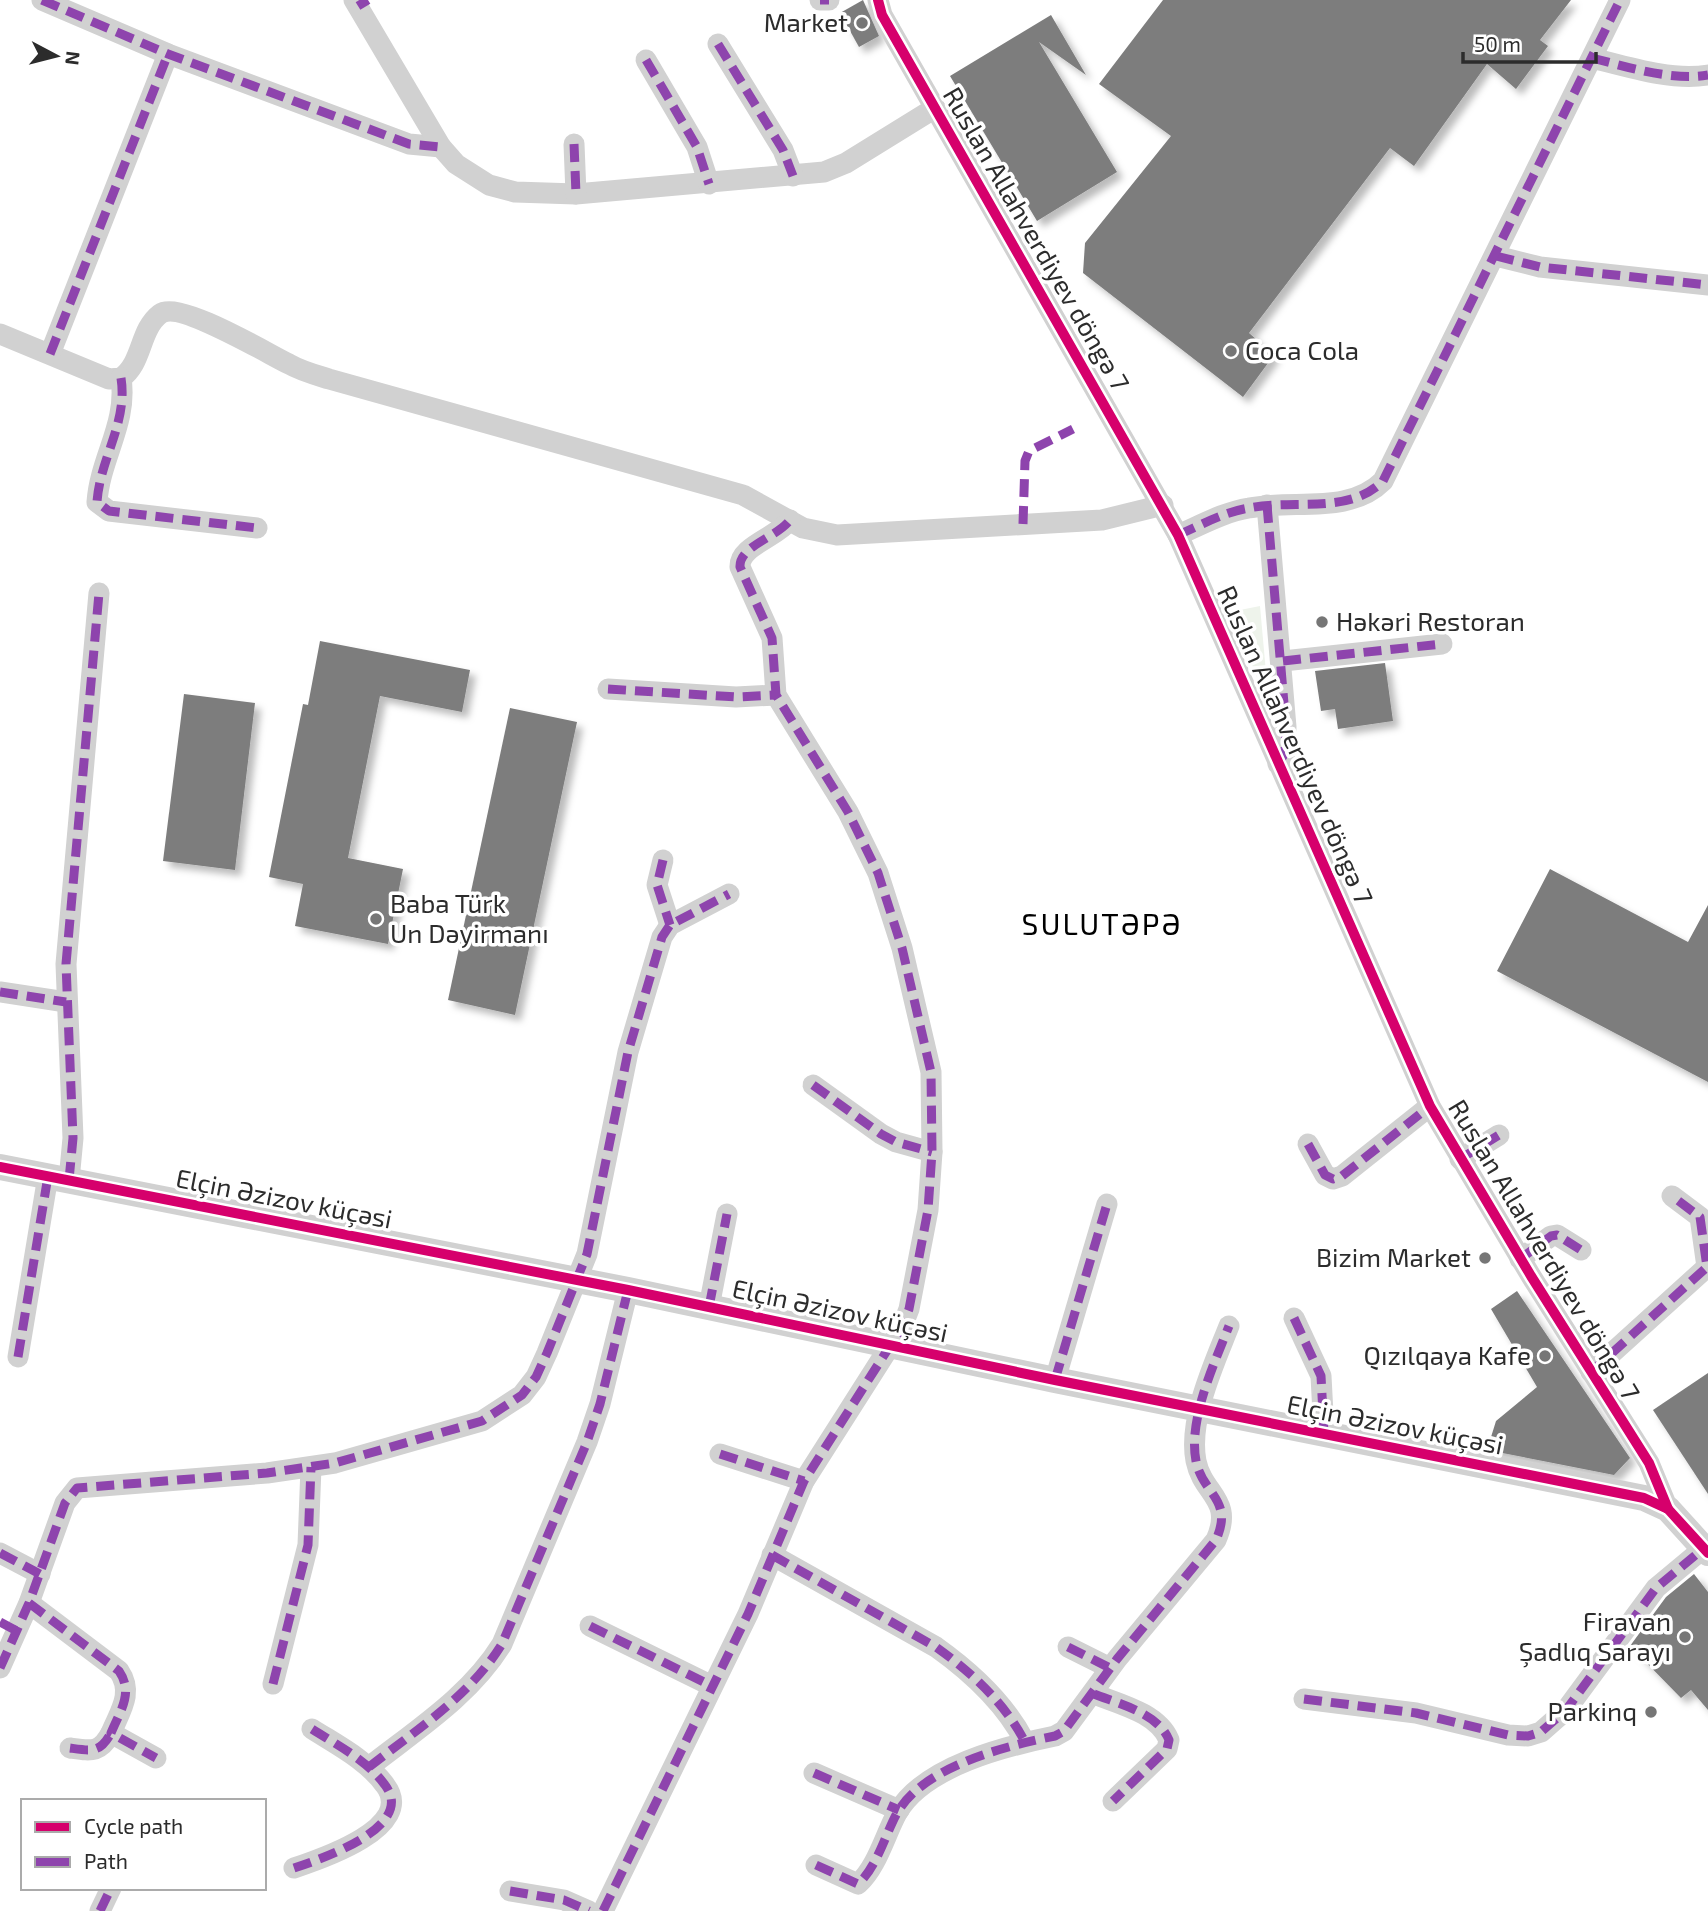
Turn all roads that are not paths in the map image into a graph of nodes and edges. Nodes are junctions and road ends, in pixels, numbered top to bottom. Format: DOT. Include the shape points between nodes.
graph roads {
  1 [pos="42,0"];
  2 [pos="820,0"];
  3 [pos="829,0"];
  4 [pos="878,0"];
  5 [pos="1620,0"];
  6 [pos="360,2"];
  7 [pos="718,44"];
  8 [pos="168,54"];
  9 [pos="1592,58"];
  10 [pos="646,60"];
  11 [pos="1708,75"];
  12 [pos="935,108"];
  13 [pos="574,144"];
  14 [pos="441,147"];
  15 [pos="793,176"];
  16 [pos="709,184"];
  17 [pos="576,194"];
  18 [pos="1496,256"];
  19 [pos="1708,285"];
  20 [pos="0,334"];
  21 [pos="50,354"];
  22 [pos="121,378"];
  23 [pos="1163,505"];
  24 [pos="1267,505"];
  25 [pos="790,520"];
  26 [pos="257,528"];
  27 [pos="1178,535"];
  28 [pos="99,593"];
  29 [pos="1442,644"];
  30 [pos="1283,661"];
  31 [pos="608,690"];
  32 [pos="776,695"];
  33 [pos="1278,764"];
  34 [pos="663,860"];
  35 [pos="729,894"];
  36 [pos="670,925"];
  37 [pos="0,992"];
  38 [pos="66,1002"];
  39 [pos="813,1085"];
  40 [pos="1430,1107"];
  41 [pos="1499,1135"];
  42 [pos="1308,1144"];
  43 [pos="932,1152"];
  44 [pos="1460,1159"];
  45 [pos="0,1167"];
  46 [pos="59,1178"];
  47 [pos="1672,1196"];
  48 [pos="1107,1204"];
  49 [pos="726,1214"];
  50 [pos="1581,1250"];
  51 [pos="1520,1259"];
  52 [pos="578,1280"];
  53 [pos="628,1290"];
  54 [pos="709,1307"];
  55 [pos="1294,1318"];
  56 [pos="1229,1326"];
  57 [pos="893,1345"];
  58 [pos="18,1357"];
  59 [pos="1591,1372"];
  60 [pos="1055,1380"];
  61 [pos="1200,1409"];
  62 [pos="1324,1433"];
  63 [pos="720,1454"];
  64 [pos="311,1467"];
  65 [pos="804,1481"];
  66 [pos="1668,1509"];
  67 [pos="1706,1550"];
  68 [pos="0,1553"];
  69 [pos="772,1555"];
  70 [pos="40,1574"];
  71 [pos="29,1603"];
  72 [pos="8,1626"];
  73 [pos="590,1626"];
  74 [pos="1068,1647"];
  75 [pos="0,1668"];
  76 [pos="1110,1668"];
  77 [pos="273,1684"];
  78 [pos="712,1686"];
  79 [pos="1094,1694"];
  80 [pos="1304,1699"];
  81 [pos="312,1728"];
  82 [pos="111,1733"];
  83 [pos="1025,1742"];
  84 [pos="70,1748"];
  85 [pos="156,1758"];
  86 [pos="369,1767"];
  87 [pos="814,1773"];
  88 [pos="1113,1801"];
  89 [pos="899,1810"];
  90 [pos="816,1865"];
  91 [pos="294,1868"];
  92 [pos="110,1890"];
  93 [pos="510,1891"];
  94 [pos="100,1911"];
  95 [pos="589,1911"];
  96 [pos="603,1911"];
  1 -- 8 [label="street"];
  2 -- 3 [label="street"];
  4 -- 12 [label="street, Ruslan Allahverdiyev döngə 7"];
  5 -- 9 [label="street"];
  6 -- 14 [label="street"];
  7 -- 15 [label="street" via="783,150"];
  8 -- 14 [label="street" via="409,144"];
  8 -- 21 [label="street"];
  9 -- 11 [label="street" via="1653,72"];
  9 -- 18 [label="street"];
  10 -- 16 [label="street" via="697,148"];
  12 -- 15 [label="street" via="846,163 824,172"];
  12 -- 23 [label="street, Ruslan Allahverdiyev döngə 7"];
  13 -- 17 [label="street"];
  14 -- 17 [label="street" via="456,164 489,185 515,192"];
  15 -- 16 [label="street"];
  16 -- 17 [label="street"];
  18 -- 19 [label="street" via="1540,267"];
  18 -- 24 [label="street" via="1383,481 1370,494 1352,501"];
  20 -- 21 [label="street"];
  21 -- 22 [label="street" via="109,379"];
  22 -- 25 [label="street" via="136,362 153,322 160,314 176,312 329,379 743,495"];
  22 -- 26 [label="street" via="122,415 97,502 109,511"];
  23 -- 25 [label="street" via="1102,520 875,534 820,533"];
  23 -- 27 [label="street, Ruslan Allahverdiyev döngə 7"];
  24 -- 27 [label="street" via="1233,511"];
  24 -- 30 [label="street"];
  25 -- 32 [label="street" via="740,559 772,638"];
  27 -- 33 [label="street, Ruslan Allahverdiyev döngə 7"];
  28 -- 38 [label="street"];
  29 -- 30 [label="street"];
  30 -- 33 [label="street" via="1286,740"];
  31 -- 32 [label="street"];
  32 -- 43 [label="street" via="848,811 878,873 902,948 931,1072"];
  33 -- 40 [label="street, Ruslan Allahverdiyev döngə 7"];
  34 -- 36 [label="street" via="657,885"];
  35 -- 36 [label="street"];
  36 -- 52 [label="street" via="662,937 628,1052"];
  37 -- 38 [label="street"];
  38 -- 46 [label="street" via="73,1138"];
  39 -- 43 [label="street" via="881,1134"];
  40 -- 42 [label="street" via="1342,1176 1325,1175"];
  40 -- 44 [label="street, Ruslan Allahverdiyev döngə 7"];
  41 -- 44 [label="street"];
  43 -- 57 [label="street" via="928,1210 909,1309"];
  44 -- 51 [label="street, Ruslan Allahverdiyev döngə 7"];
  45 -- 46 [label="street, Elçin Əzizov küçəsi"];
  46 -- 52 [label="street, Elçin Əzizov küçəsi"];
  46 -- 58 [label="street"];
  47 -- 59 [label="street" via="1700,1217 1707,1267"];
  48 -- 60 [label="street"];
  49 -- 54 [label="street"];
  50 -- 51 [label="street" via="1557,1235"];
  51 -- 59 [label="street, Ruslan Allahverdiyev döngə 7"];
  52 -- 53 [label="street, Elçin Əzizov küçəsi"];
  52 -- 64 [label="street" via="536,1377 509,1406 470,1425"];
  53 -- 54 [label="street, Elçin Əzizov küçəsi"];
  53 -- 86 [label="street" via="587,1442 502,1644 465,1691"];
  54 -- 57 [label="street, Elçin Əzizov küçəsi"];
  55 -- 62 [label="street" via="1321,1376"];
  56 -- 61 [label="street"];
  57 -- 60 [label="street, Elçin Əzizov küçəsi"];
  57 -- 65 [label="street"];
  59 -- 66 [label="street, Ruslan Allahverdiyev döngə 7" via="1648,1464"];
  60 -- 61 [label="street, Elçin Əzizov küçəsi"];
  61 -- 62 [label="street, Elçin Əzizov küçəsi"];
  61 -- 76 [label="street" via="1196,1462 1222,1510 1221,1528 1216,1540"];
  62 -- 66 [label="street, Elçin Əzizov küçəsi" via="1644,1498"];
  63 -- 65 [label="street"];
  64 -- 70 [label="street" via="77,1488 65,1503"];
  64 -- 77 [label="street" via="308,1545"];
  65 -- 69 [label="street"];
  66 -- 67 [label="street"];
  67 -- 80 [label="street" via="1656,1588 1566,1710 1541,1732 1508,1735 1416,1713"];
  68 -- 70 [label="street"];
  69 -- 78 [label="street"];
  69 -- 83 [label="street" via="960,1664 1006,1712"];
  70 -- 71 [label="street"];
  71 -- 72 [label="street"];
  71 -- 82 [label="street" via="119,1671 127,1682 128,1694"];
  72 -- 75 [label="street"];
  73 -- 78 [label="street"];
  74 -- 76 [label="street"];
  76 -- 79 [label="street"];
  78 -- 96 [label="street"];
  79 -- 83 [label="street" via="1063,1731"];
  79 -- 88 [label="street" via="1146,1716 1159,1724 1169,1740 1167,1749"];
  81 -- 86 [label="street"];
  82 -- 84 [label="street" via="96,1751"];
  82 -- 85 [label="street"];
  83 -- 89 [label="street" via="953,1766"];
  86 -- 91 [label="street" via="392,1798 376,1830 333,1855"];
  87 -- 89 [label="street"];
  89 -- 90 [label="street" via="858,1884"];
  92 -- 94 [label="street"];
  93 -- 95 [label="street" via="564,1900"];
}
